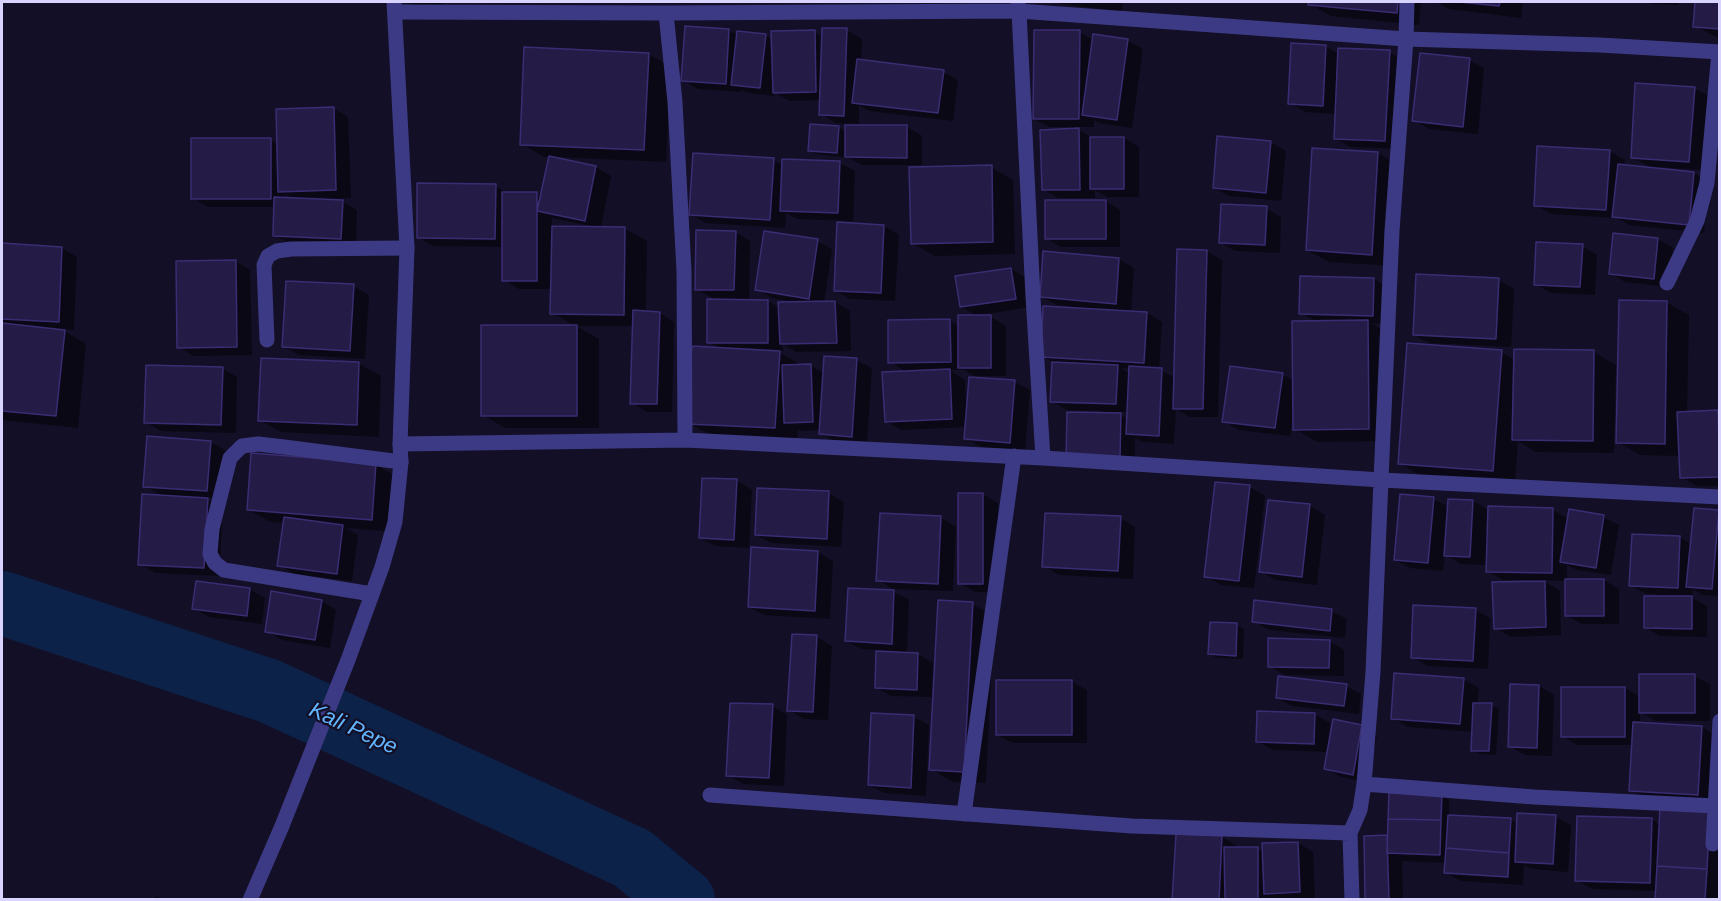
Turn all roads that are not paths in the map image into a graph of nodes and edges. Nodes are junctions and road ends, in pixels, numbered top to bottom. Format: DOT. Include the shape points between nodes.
graph roads {
  1 [pos="1407,2"];
  2 [pos="1019,6"];
  3 [pos="394,7"];
  4 [pos="666,13"];
  5 [pos="1406,39"];
  6 [pos="1719,52"];
  7 [pos="407,248"];
  8 [pos="1667,282"];
  9 [pos="267,340"];
  10 [pos="685,440"];
  11 [pos="400,444"];
  12 [pos="1014,456"];
  13 [pos="1043,458"];
  14 [pos="401,462"];
  15 [pos="1381,480"];
  16 [pos="1719,497"];
  17 [pos="372,594"];
  18 [pos="1719,721"];
  19 [pos="1364,784"];
  20 [pos="710,795"];
  21 [pos="1716,806"];
  22 [pos="964,814"];
  23 [pos="1350,833"];
  24 [pos="1713,844"];
  25 [pos="250,900"];
  26 [pos="1352,900"];
  1 -- 5 [label="street"];
  2 -- 4 [label="street"];
  2 -- 5 [label="street"];
  2 -- 13 [label="street"];
  3 -- 4 [label="street"];
  3 -- 7 [label="street"];
  4 -- 10 [label="street" via="684,271"];
  5 -- 6 [label="street"];
  5 -- 15 [label="street" via="1392,220"];
  6 -- 8 [label="street" via="1707,183 1697,221"];
  7 -- 9 [label="street" via="291,249 268,256 264,265"];
  7 -- 11 [label="street"];
  10 -- 11 [label="street"];
  10 -- 12 [label="street"];
  11 -- 14 [label="street"];
  12 -- 13 [label="street"];
  12 -- 22 [label="street"];
  13 -- 15 [label="street"];
  14 -- 17 [label="street" via="395,522"];
  14 -- 17 [label="street" via="258,444 242,446 230,458 212,529 210,554 224,570"];
  15 -- 16 [label="street"];
  15 -- 19 [label="street"];
  17 -- 25 [label="street"];
  18 -- 21 [label="street"];
  19 -- 21 [label="street"];
  19 -- 23 [label="street" via="1360,810"];
  20 -- 22 [label="street"];
  21 -- 24 [label="street"];
  22 -- 23 [label="street" via="1132,826"];
  23 -- 26 [label="street"];
}
